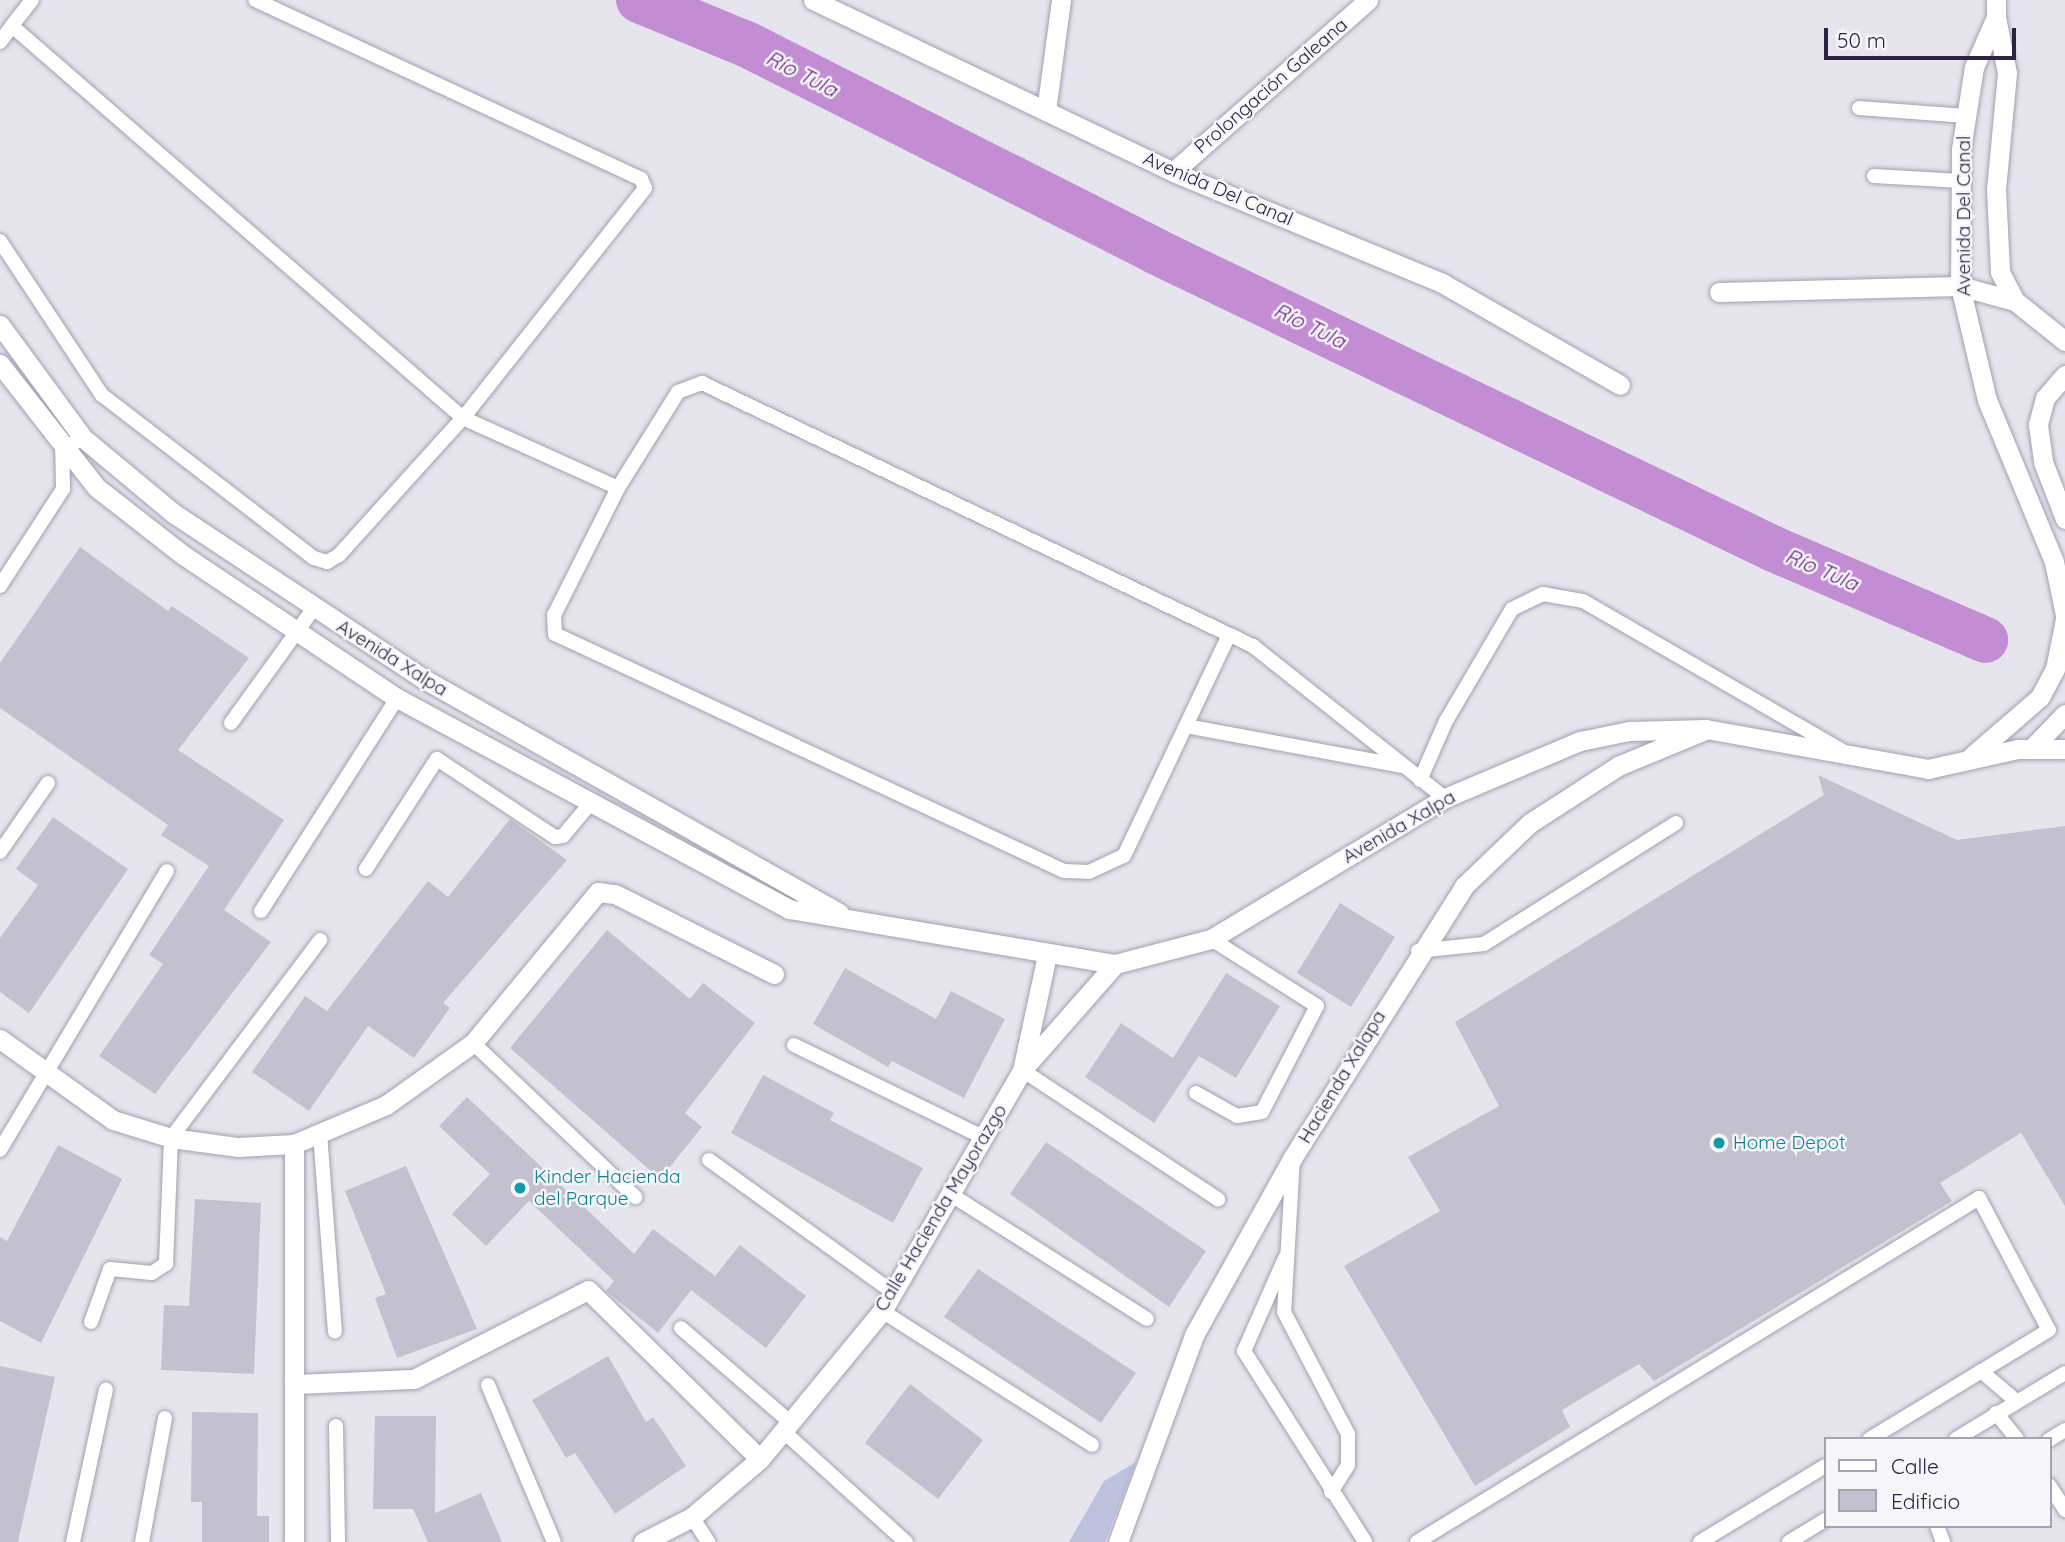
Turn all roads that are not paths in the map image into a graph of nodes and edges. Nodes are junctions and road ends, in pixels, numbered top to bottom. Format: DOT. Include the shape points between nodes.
graph roads {
  1 [pos="32,0"];
  2 [pos="255,0"];
  3 [pos="813,0"];
  4 [pos="1061,0"];
  5 [pos="1368,0"];
  6 [pos="1996,8"];
  7 [pos="12,26"];
  8 [pos="0,42"];
  9 [pos="1859,108"];
  10 [pos="1046,111"];
  11 [pos="1966,116"];
  12 [pos="1173,172"];
  13 [pos="1874,176"];
  14 [pos="1961,181"];
  15 [pos="0,241"];
  16 [pos="1960,286"];
  17 [pos="1719,292"];
  18 [pos="2015,301"];
  19 [pos="0,325"];
  20 [pos="2065,341"];
  21 [pos="0,364"];
  22 [pos="2065,375"];
  23 [pos="1620,385"];
  24 [pos="463,418"];
  25 [pos="83,438"];
  26 [pos="62,450"];
  27 [pos="618,488"];
  28 [pos="2065,519"];
  29 [pos="0,586"];
  30 [pos="314,608"];
  31 [pos="2065,617"];
  32 [pos="297,632"];
  33 [pos="1228,635"];
  34 [pos="412,672"];
  35 [pos="397,698"];
  36 [pos="2065,714"];
  37 [pos="231,723"];
  38 [pos="1186,726"];
  39 [pos="1706,729"];
  40 [pos="2033,747"];
  41 [pos="2065,748"];
  42 [pos="1850,755"];
  43 [pos="1968,759"];
  44 [pos="1404,767"];
  45 [pos="604,780"];
  46 [pos="1420,780"];
  47 [pos="48,783"];
  48 [pos="1445,799"];
  49 [pos="589,805"];
  50 [pos="1676,823"];
  51 [pos="0,852"];
  52 [pos="366,869"];
  53 [pos="167,871"];
  54 [pos="261,911"];
  55 [pos="842,915"];
  56 [pos="1211,939"];
  57 [pos="320,940"];
  58 [pos="1418,951"];
  59 [pos="1047,955"];
  60 [pos="1115,964"];
  61 [pos="774,974"];
  62 [pos="0,1039"];
  63 [pos="473,1043"];
  64 [pos="793,1045"];
  65 [pos="1022,1070"];
  66 [pos="43,1071"];
  67 [pos="1196,1093"];
  68 [pos="320,1133"];
  69 [pos="983,1137"];
  70 [pos="171,1138"];
  71 [pos="294,1144"];
  72 [pos="0,1150"];
  73 [pos="1293,1157"];
  74 [pos="709,1160"];
  75 [pos="950,1194"];
  76 [pos="635,1196"];
  77 [pos="1219,1199"];
  78 [pos="1290,1247"];
  79 [pos="893,1292"];
  80 [pos="882,1311"];
  81 [pos="1147,1320"];
  82 [pos="91,1322"];
  83 [pos="681,1328"];
  84 [pos="335,1331"];
  85 [pos="1981,1371"];
  86 [pos="2065,1373"];
  87 [pos="294,1384"];
  88 [pos="488,1385"];
  89 [pos="106,1390"];
  90 [pos="2016,1401"];
  91 [pos="1996,1413"];
  92 [pos="165,1418"];
  93 [pos="336,1426"];
  94 [pos="786,1427"];
  95 [pos="1873,1437"];
  96 [pos="1959,1437"];
  97 [pos="2015,1437"];
  98 [pos="1092,1446"];
  99 [pos="760,1459"];
  100 [pos="1824,1467"];
  101 [pos="2051,1488"];
  102 [pos="1331,1492"];
  103 [pos="2065,1510"];
  104 [pos="692,1517"];
  105 [pos="1824,1521"];
  106 [pos="1806,1537"];
  107 [pos="73,1542"];
  108 [pos="142,1542"];
  109 [pos="294,1542"];
  110 [pos="338,1542"];
  111 [pos="554,1542"];
  112 [pos="643,1542"];
  113 [pos="708,1542"];
  114 [pos="906,1542"];
  115 [pos="1118,1542"];
  116 [pos="1365,1542"];
  117 [pos="1417,1542"];
  118 [pos="1700,1542"];
  119 [pos="1789,1542"];
  1 -- 7 [label="lane"];
  2 -- 24 [label="lane" via="641,179 642,196"];
  3 -- 10 [label="street, Avenida Del Canal"];
  4 -- 10 [label="street"];
  5 -- 12 [label="street, Prolongación Galeana"];
  6 -- 11 [label="street, Avenida Del Canal" via="1974,67"];
  6 -- 18 [label="street" via="2007,72 1996,243 2000,272"];
  7 -- 8 [label="lane"];
  7 -- 24 [label="lane"];
  9 -- 11 [label="lane"];
  10 -- 12 [label="street, Avenida Del Canal"];
  11 -- 14 [label="street, Avenida Del Canal"];
  12 -- 23 [label="street, Avenida Del Canal" via="1442,284"];
  13 -- 14 [label="lane"];
  14 -- 16 [label="street, Avenida Del Canal"];
  15 -- 24 [label="lane" via="102,395 314,558 327,562 339,555"];
  16 -- 17 [label="street"];
  16 -- 18 [label="street"];
  16 -- 31 [label="street, Avenida Del Canal" via="1987,400 2054,562"];
  18 -- 20 [label="street"];
  19 -- 25 [label="street, Avenida Xalpa"];
  21 -- 26 [label="street, Avenida Xalpa"];
  22 -- 28 [label="street" via="2045,398 2038,425 2043,461"];
  24 -- 27 [label="lane"];
  25 -- 26 [label="lane"];
  25 -- 30 [label="street, Avenida Xalpa" via="173,513"];
  26 -- 29 [label="lane" via="63,489"];
  26 -- 32 [label="street, Avenida Xalpa" via="96,487"];
  27 -- 33 [label="lane" via="678,391 702,383"];
  27 -- 38 [label="lane" via="554,615 555,634 1042,864 1088,872 1124,856"];
  30 -- 32 [label="lane"];
  30 -- 34 [label="street, Avenida Xalpa"];
  31 -- 43 [label="street, Avenida Xalpa" via="2054,669 2040,697"];
  32 -- 35 [label="street, Avenida Xalpa"];
  32 -- 37 [label="lane"];
  33 -- 38 [label="lane"];
  33 -- 44 [label="lane" via="1273,658"];
  34 -- 35 [label="street"];
  34 -- 45 [label="street, Avenida Xalpa"];
  35 -- 49 [label="street, Avenida Xalpa"];
  35 -- 54 [label="lane"];
  36 -- 40 [label="street"];
  38 -- 44 [label="lane"];
  39 -- 42 [label="street, Avenida Xalpa"];
  39 -- 48 [label="street, Avenida Xalpa" via="1629,731 1580,741"];
  39 -- 58 [label="street, Hacienda Xalapa" via="1618,766 1531,823 1464,886"];
  40 -- 41 [label="street, Avenida Xalpa"];
  40 -- 43 [label="street, Avenida Xalpa"];
  42 -- 43 [label="street, Avenida Xalpa" via="1928,769"];
  42 -- 46 [label="lane" via="1583,601 1543,594 1512,609 1446,721"];
  44 -- 46 [label="lane"];
  45 -- 49 [label="street"];
  45 -- 55 [label="street, Avenida Xalpa"];
  46 -- 48 [label="lane"];
  47 -- 51 [label="lane"];
  48 -- 56 [label="street, Avenida Xalpa"];
  49 -- 52 [label="lane" via="563,836 555,836 437,759"];
  49 -- 55 [label="street, Avenida Xalpa" via="789,909"];
  50 -- 58 [label="lane" via="1483,944"];
  53 -- 66 [label="lane"];
  55 -- 59 [label="street, Avenida Xalpa"];
  56 -- 60 [label="street, Avenida Xalpa"];
  56 -- 67 [label="lane" via="1317,1006 1262,1112 1237,1116"];
  57 -- 70 [label="lane"];
  58 -- 73 [label="street, Hacienda Xalapa"];
  59 -- 60 [label="street, Avenida Xalpa"];
  59 -- 65 [label="street, Calle Hacienda Mayorazgo"];
  60 -- 65 [label="street, Calle Hacienda Mayorazgo"];
  61 -- 63 [label="street" via="615,894 598,892"];
  62 -- 66 [label="street"];
  63 -- 68 [label="street" via="386,1105"];
  63 -- 76 [label="lane"];
  64 -- 69 [label="lane"];
  65 -- 69 [label="street, Calle Hacienda Mayorazgo"];
  65 -- 77 [label="lane"];
  66 -- 70 [label="street" via="113,1120"];
  66 -- 72 [label="lane"];
  68 -- 71 [label="street"];
  68 -- 84 [label="lane"];
  69 -- 75 [label="street, Calle Hacienda Mayorazgo"];
  70 -- 71 [label="street" via="238,1147"];
  70 -- 82 [label="lane" via="166,1264 152,1273 110,1269"];
  71 -- 87 [label="street"];
  73 -- 78 [label="lane"];
  73 -- 115 [label="street, Hacienda Xalapa" via="1194,1335"];
  74 -- 79 [label="lane"];
  75 -- 79 [label="street, Calle Hacienda Mayorazgo"];
  75 -- 81 [label="lane"];
  78 -- 102 [label="lane" via="1287,1327 1348,1434 1348,1465"];
  78 -- 102 [label="lane" via="1244,1351"];
  79 -- 80 [label="street, Calle Hacienda Mayorazgo"];
  80 -- 94 [label="street, Calle Hacienda Mayorazgo"];
  80 -- 98 [label="lane"];
  83 -- 94 [label="lane"];
  85 -- 90 [label="lane"];
  85 -- 95 [label="lane"];
  85 -- 117 [label="lane" via="2045,1335 2049,1325 1979,1198"];
  86 -- 90 [label="lane"];
  87 -- 99 [label="street" via="414,1379 587,1290"];
  87 -- 109 [label="street"];
  88 -- 111 [label="lane"];
  89 -- 107 [label="lane"];
  90 -- 91 [label="lane"];
  91 -- 96 [label="lane"];
  91 -- 97 [label="lane"];
  92 -- 108 [label="lane"];
  93 -- 110 [label="lane"];
  94 -- 99 [label="street, Calle Hacienda Mayorazgo"];
  94 -- 114 [label="lane"];
  99 -- 104 [label="street, Calle Hacienda Mayorazgo"];
  100 -- 118 [label="lane"];
  101 -- 103 [label="lane"];
  102 -- 116 [label="lane"];
  104 -- 112 [label="street, Calle Hacienda Mayorazgo"];
  104 -- 113 [label="lane"];
  105 -- 106 [label="lane"];
  106 -- 119 [label="lane"];
}
